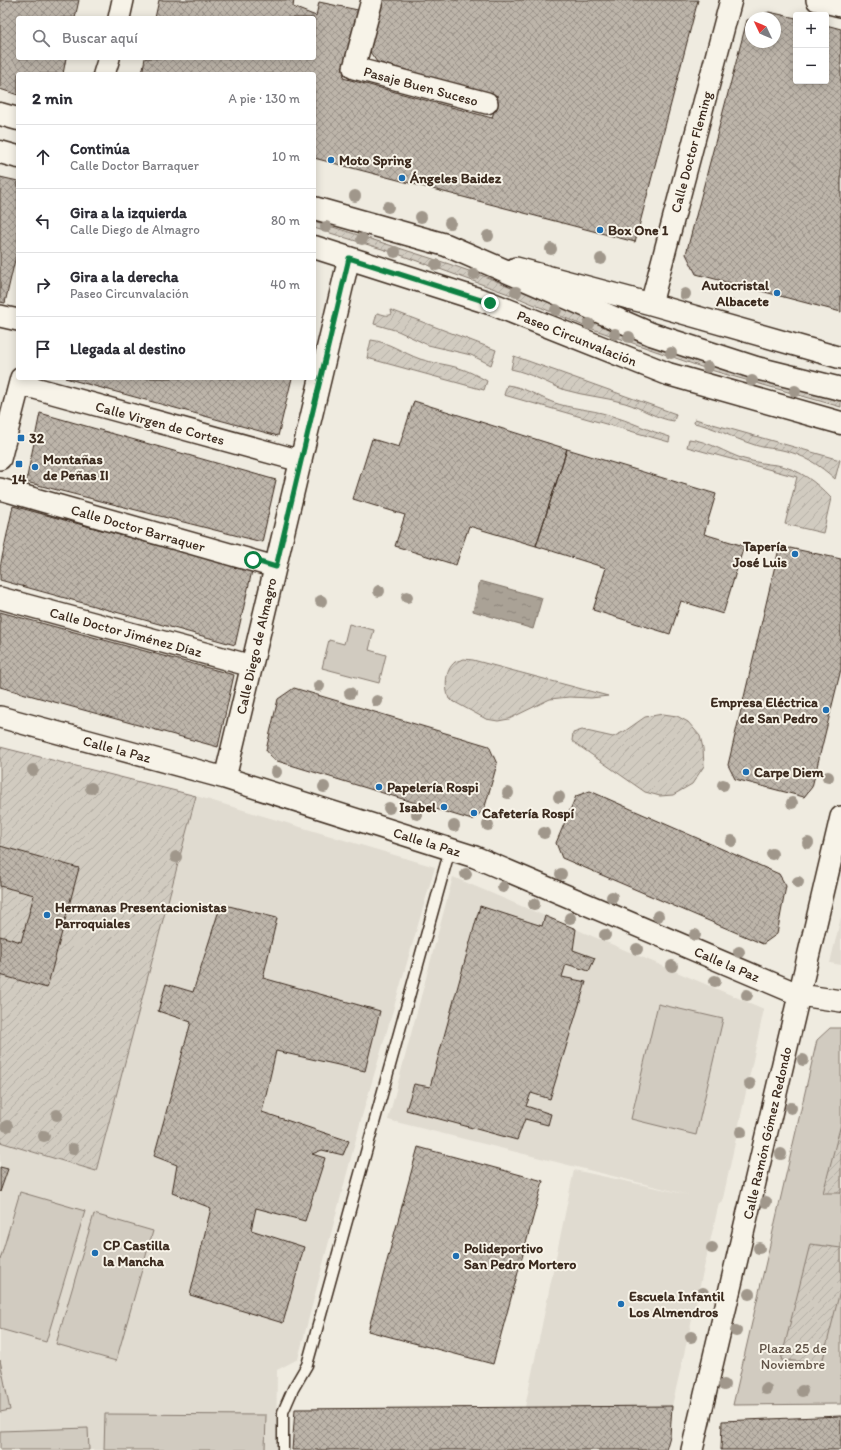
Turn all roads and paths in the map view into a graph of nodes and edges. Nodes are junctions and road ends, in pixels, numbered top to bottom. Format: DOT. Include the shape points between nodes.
graph roads {
  1 [pos="123,0"];
  2 [pos="372,0"];
  3 [pos="731,0"];
  4 [pos="817,0"];
  5 [pos="841,6"];
  6 [pos="119,16"];
  7 [pos="108,60"];
  8 [pos="104,72"];
  9 [pos="487,103"];
  10 [pos="0,114"];
  11 [pos="16,118"];
  12 [pos="0,152"];
  13 [pos="16,157"];
  14 [pos="316,209"];
  15 [pos="446,245"];
  16 [pos="316,248"];
  17 [pos="349,258"];
  18 [pos="650,304"];
  19 [pos="0,316"];
  20 [pos="16,320"];
  21 [pos="841,358"];
  22 [pos="20,381"];
  23 [pos="841,389"];
  24 [pos="841,423"];
  25 [pos="0,459"];
  26 [pos="301,461"];
  27 [pos="0,489"];
  28 [pos="276,567"];
  29 [pos="0,598"];
  30 [pos="252,666"];
  31 [pos="0,717"];
  32 [pos="225,778"];
  33 [pos="841,817"];
  34 [pos="450,849"];
  35 [pos="800,995"];
  36 [pos="841,1000"];
  37 [pos="284,1450"];
  38 [pos="692,1450"];
  1 -- 6 [label="street"];
  2 -- 9 [label="street, Pasaje Buen Suceso" via="354,68"];
  3 -- 18 [label="street, Calle Doctor Fleming"];
  4 -- 5 [label="street"];
  7 -- 8 [label="street"];
  10 -- 11 [label="main road"];
  12 -- 13 [label="main road"];
  14 -- 15 [label="main road"];
  15 -- 18 [label="street" via="483,259"];
  15 -- 23 [label="main road" via="651,334 756,368"];
  16 -- 17 [label="main road, Paseo Circunvalación"];
  17 -- 24 [label="main road, Paseo Circunvalación" via="490,303 668,374"];
  17 -- 26 [label="street, Calle Diego de Almagro"];
  18 -- 21 [label="street"];
  19 -- 20 [label="street"];
  22 -- 25 [label="street"];
  22 -- 26 [label="street, Calle Virgen de Cortes"];
  26 -- 28 [label="street, Calle Diego de Almagro"];
  27 -- 28 [label="street, Calle Doctor Barraquer"];
  28 -- 30 [label="street, Calle Diego de Almagro"];
  29 -- 30 [label="street, Calle Doctor Jiménez Díaz"];
  30 -- 32 [label="street, Calle Diego de Almagro"];
  31 -- 32 [label="street, Calle la Paz"];
  32 -- 34 [label="street, Calle la Paz"];
  33 -- 35 [label="street, Calle Ramón Gómez Redondo"];
  34 -- 35 [label="street, Calle la Paz" via="475,857"];
  34 -- 37 [label="lane" via="307,1365 283,1412"];
  35 -- 36 [label="street, Calle la Paz"];
  35 -- 38 [label="street, Calle Ramón Gómez Redondo"];
}
